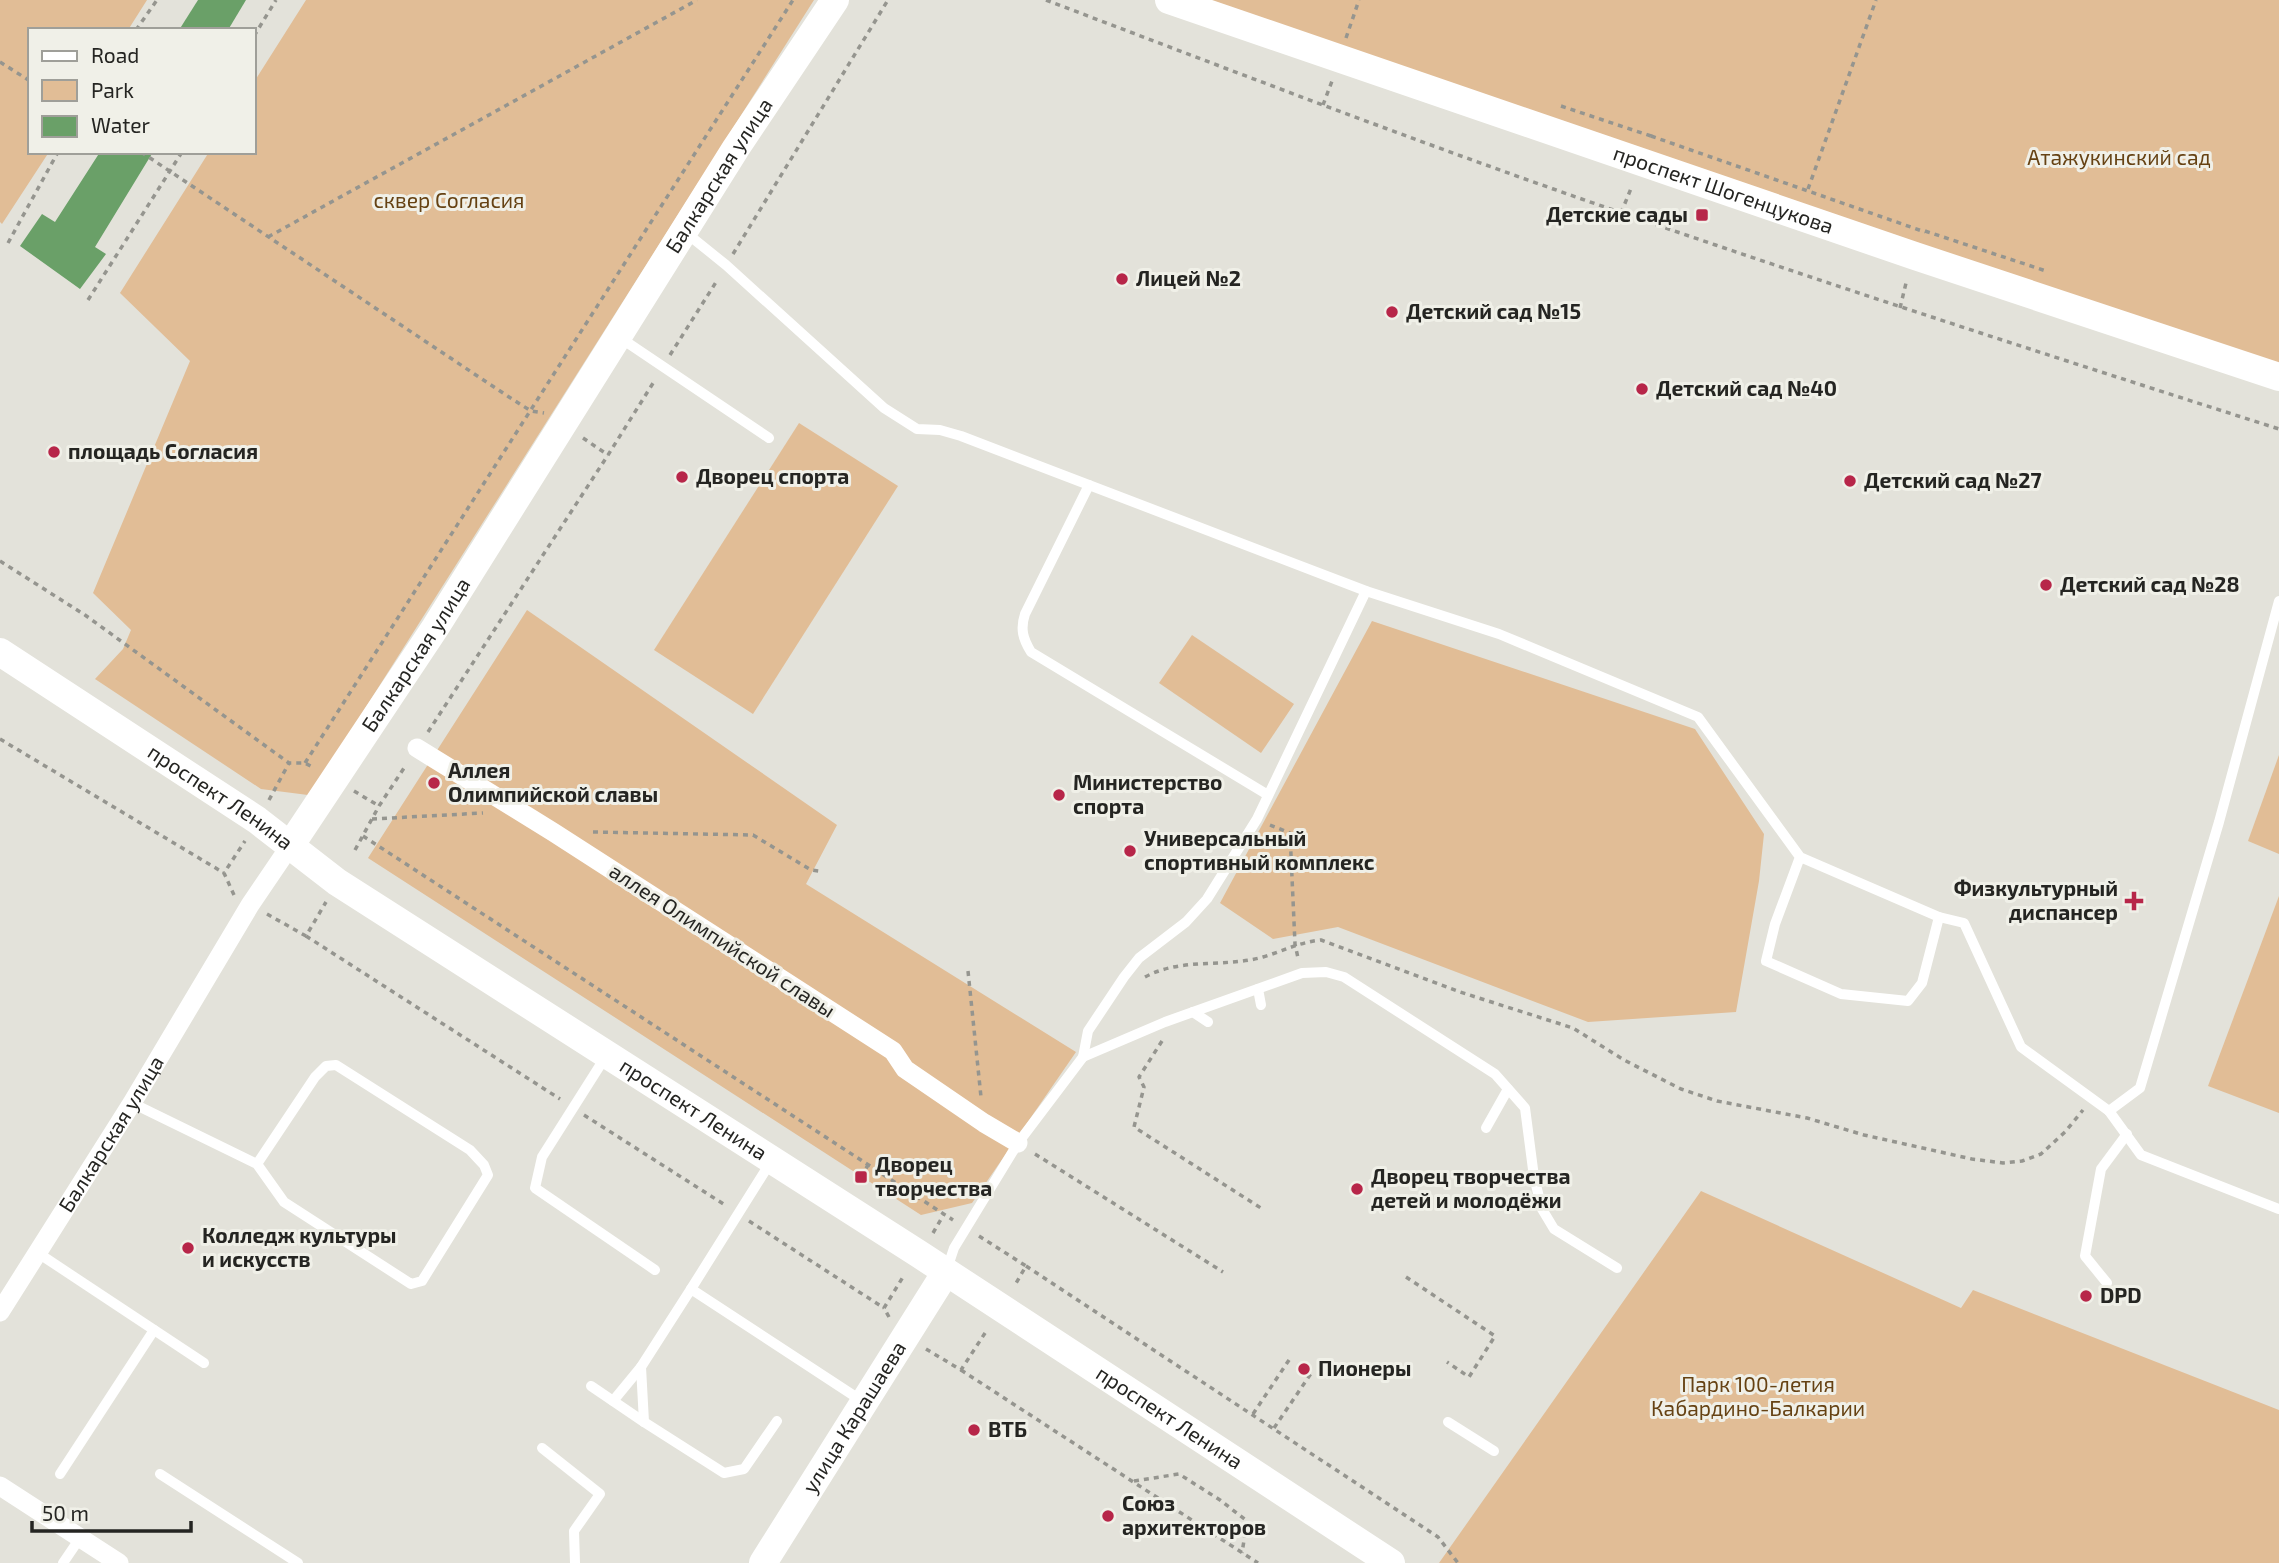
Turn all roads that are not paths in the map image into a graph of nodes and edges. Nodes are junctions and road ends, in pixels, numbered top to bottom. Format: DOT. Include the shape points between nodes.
graph roads {
  1 [pos="835,0"];
  2 [pos="1169,0"];
  3 [pos="684,232"];
  4 [pos="619,337"];
  5 [pos="2279,377"];
  6 [pos="769,438"];
  7 [pos="1089,485"];
  8 [pos="1366,591"];
  9 [pos="2279,600"];
  10 [pos="0,652"];
  11 [pos="417,748"];
  12 [pos="1268,795"];
  13 [pos="290,846"];
  14 [pos="1800,857"];
  15 [pos="1939,917"];
  16 [pos="1258,989"];
  17 [pos="1261,1005"];
  18 [pos="1193,1012"];
  19 [pos="1208,1022"];
  20 [pos="606,1056"];
  21 [pos="1083,1057"];
  22 [pos="1508,1089"];
  23 [pos="132,1103"];
  24 [pos="2109,1111"];
  25 [pos="1486,1128"];
  26 [pos="2127,1134"];
  27 [pos="1018,1143"];
  28 [pos="772,1160"];
  29 [pos="257,1164"];
  30 [pos="2279,1209"];
  31 [pos="38,1253"];
  32 [pos="1617,1268"];
  33 [pos="655,1270"];
  34 [pos="946,1272"];
  35 [pos="2107,1283"];
  36 [pos="691,1289"];
  37 [pos="0,1312"];
  38 [pos="154,1330"];
  39 [pos="204,1363"];
  40 [pos="641,1367"];
  41 [pos="591,1386"];
  42 [pos="613,1401"];
  43 [pos="866,1403"];
  44 [pos="777,1421"];
  45 [pos="644,1422"];
  46 [pos="1448,1422"];
  47 [pos="542,1448"];
  48 [pos="1494,1451"];
  49 [pos="60,1474"];
  50 [pos="160,1474"];
  51 [pos="0,1486"];
  52 [pos="80,1538"];
  53 [pos="769,1561"];
  54 [pos="64,1563"];
  55 [pos="119,1563"];
  56 [pos="298,1563"];
  57 [pos="575,1563"];
  58 [pos="1391,1563"];
  1 -- 3 [label="main road, Балкарская улица"];
  2 -- 5 [label="main road, проспект Шогенцукова"];
  3 -- 4 [label="main road, Балкарская улица"];
  3 -- 7 [label="lane" via="884,408 917,429 961,436"];
  4 -- 6 [label="lane"];
  4 -- 13 [label="main road, Балкарская улица"];
  7 -- 8 [label="lane"];
  7 -- 12 [label="lane" via="1025,614 1025,642 1031,652"];
  8 -- 12 [label="lane"];
  8 -- 14 [label="lane" via="1499,634 1698,717"];
  9 -- 24 [label="lane" via="2140,1088"];
  10 -- 13 [label="main road, проспект Ленина"];
  11 -- 27 [label="street, аллея Олимпийской славы" via="893,1051 905,1069"];
  12 -- 21 [label="lane" via="1207,899 1186,922 1139,958 1124,977 1088,1031"];
  13 -- 20 [label="main road, проспект Ленина"];
  13 -- 23 [label="street, Балкарская улица"];
  14 -- 15 [label="lane"];
  14 -- 15 [label="lane" via="1774,924 1766,961 1841,994 1908,1001 1922,983"];
  15 -- 24 [label="lane" via="1964,923 2021,1047"];
  16 -- 17 [label="lane"];
  16 -- 18 [label="lane"];
  16 -- 22 [label="lane" via="1301,973 1344,977 1496,1074"];
  18 -- 19 [label="lane"];
  18 -- 21 [label="lane"];
  20 -- 28 [label="main road, проспект Ленина"];
  20 -- 33 [label="lane" via="542,1157 535,1188"];
  21 -- 27 [label="lane"];
  22 -- 25 [label="lane"];
  22 -- 32 [label="lane" via="1525,1108 1534,1177 1542,1209 1554,1229"];
  23 -- 29 [label="lane"];
  23 -- 31 [label="street, Балкарская улица"];
  24 -- 26 [label="lane"];
  26 -- 30 [label="lane" via="2141,1155"];
  26 -- 35 [label="lane" via="2101,1169 2085,1256"];
  27 -- 34 [label="lane" via="954,1248"];
  28 -- 34 [label="main road, проспект Ленина"];
  28 -- 36 [label="lane"];
  29 -- 29 [label="lane" via="284,1202 411,1284 422,1281 488,1175 470,1150 336,1065 326,1066 315,1077"];
  31 -- 37 [label="street, Балкарская улица"];
  31 -- 38 [label="lane"];
  34 -- 43 [label="main road, улица Карашаева"];
  34 -- 58 [label="main road, проспект Ленина"];
  36 -- 40 [label="lane"];
  36 -- 43 [label="lane"];
  38 -- 39 [label="lane"];
  38 -- 49 [label="lane"];
  40 -- 42 [label="lane"];
  40 -- 45 [label="lane"];
  41 -- 42 [label="lane"];
  42 -- 45 [label="lane"];
  43 -- 53 [label="main road, улица Карашаева"];
  44 -- 45 [label="lane" via="744,1469 724,1474"];
  46 -- 48 [label="lane"];
  47 -- 57 [label="lane" via="600,1494 574,1531"];
  50 -- 56 [label="lane"];
  51 -- 52 [label="street"];
  52 -- 54 [label="lane"];
  52 -- 55 [label="street"];
}
